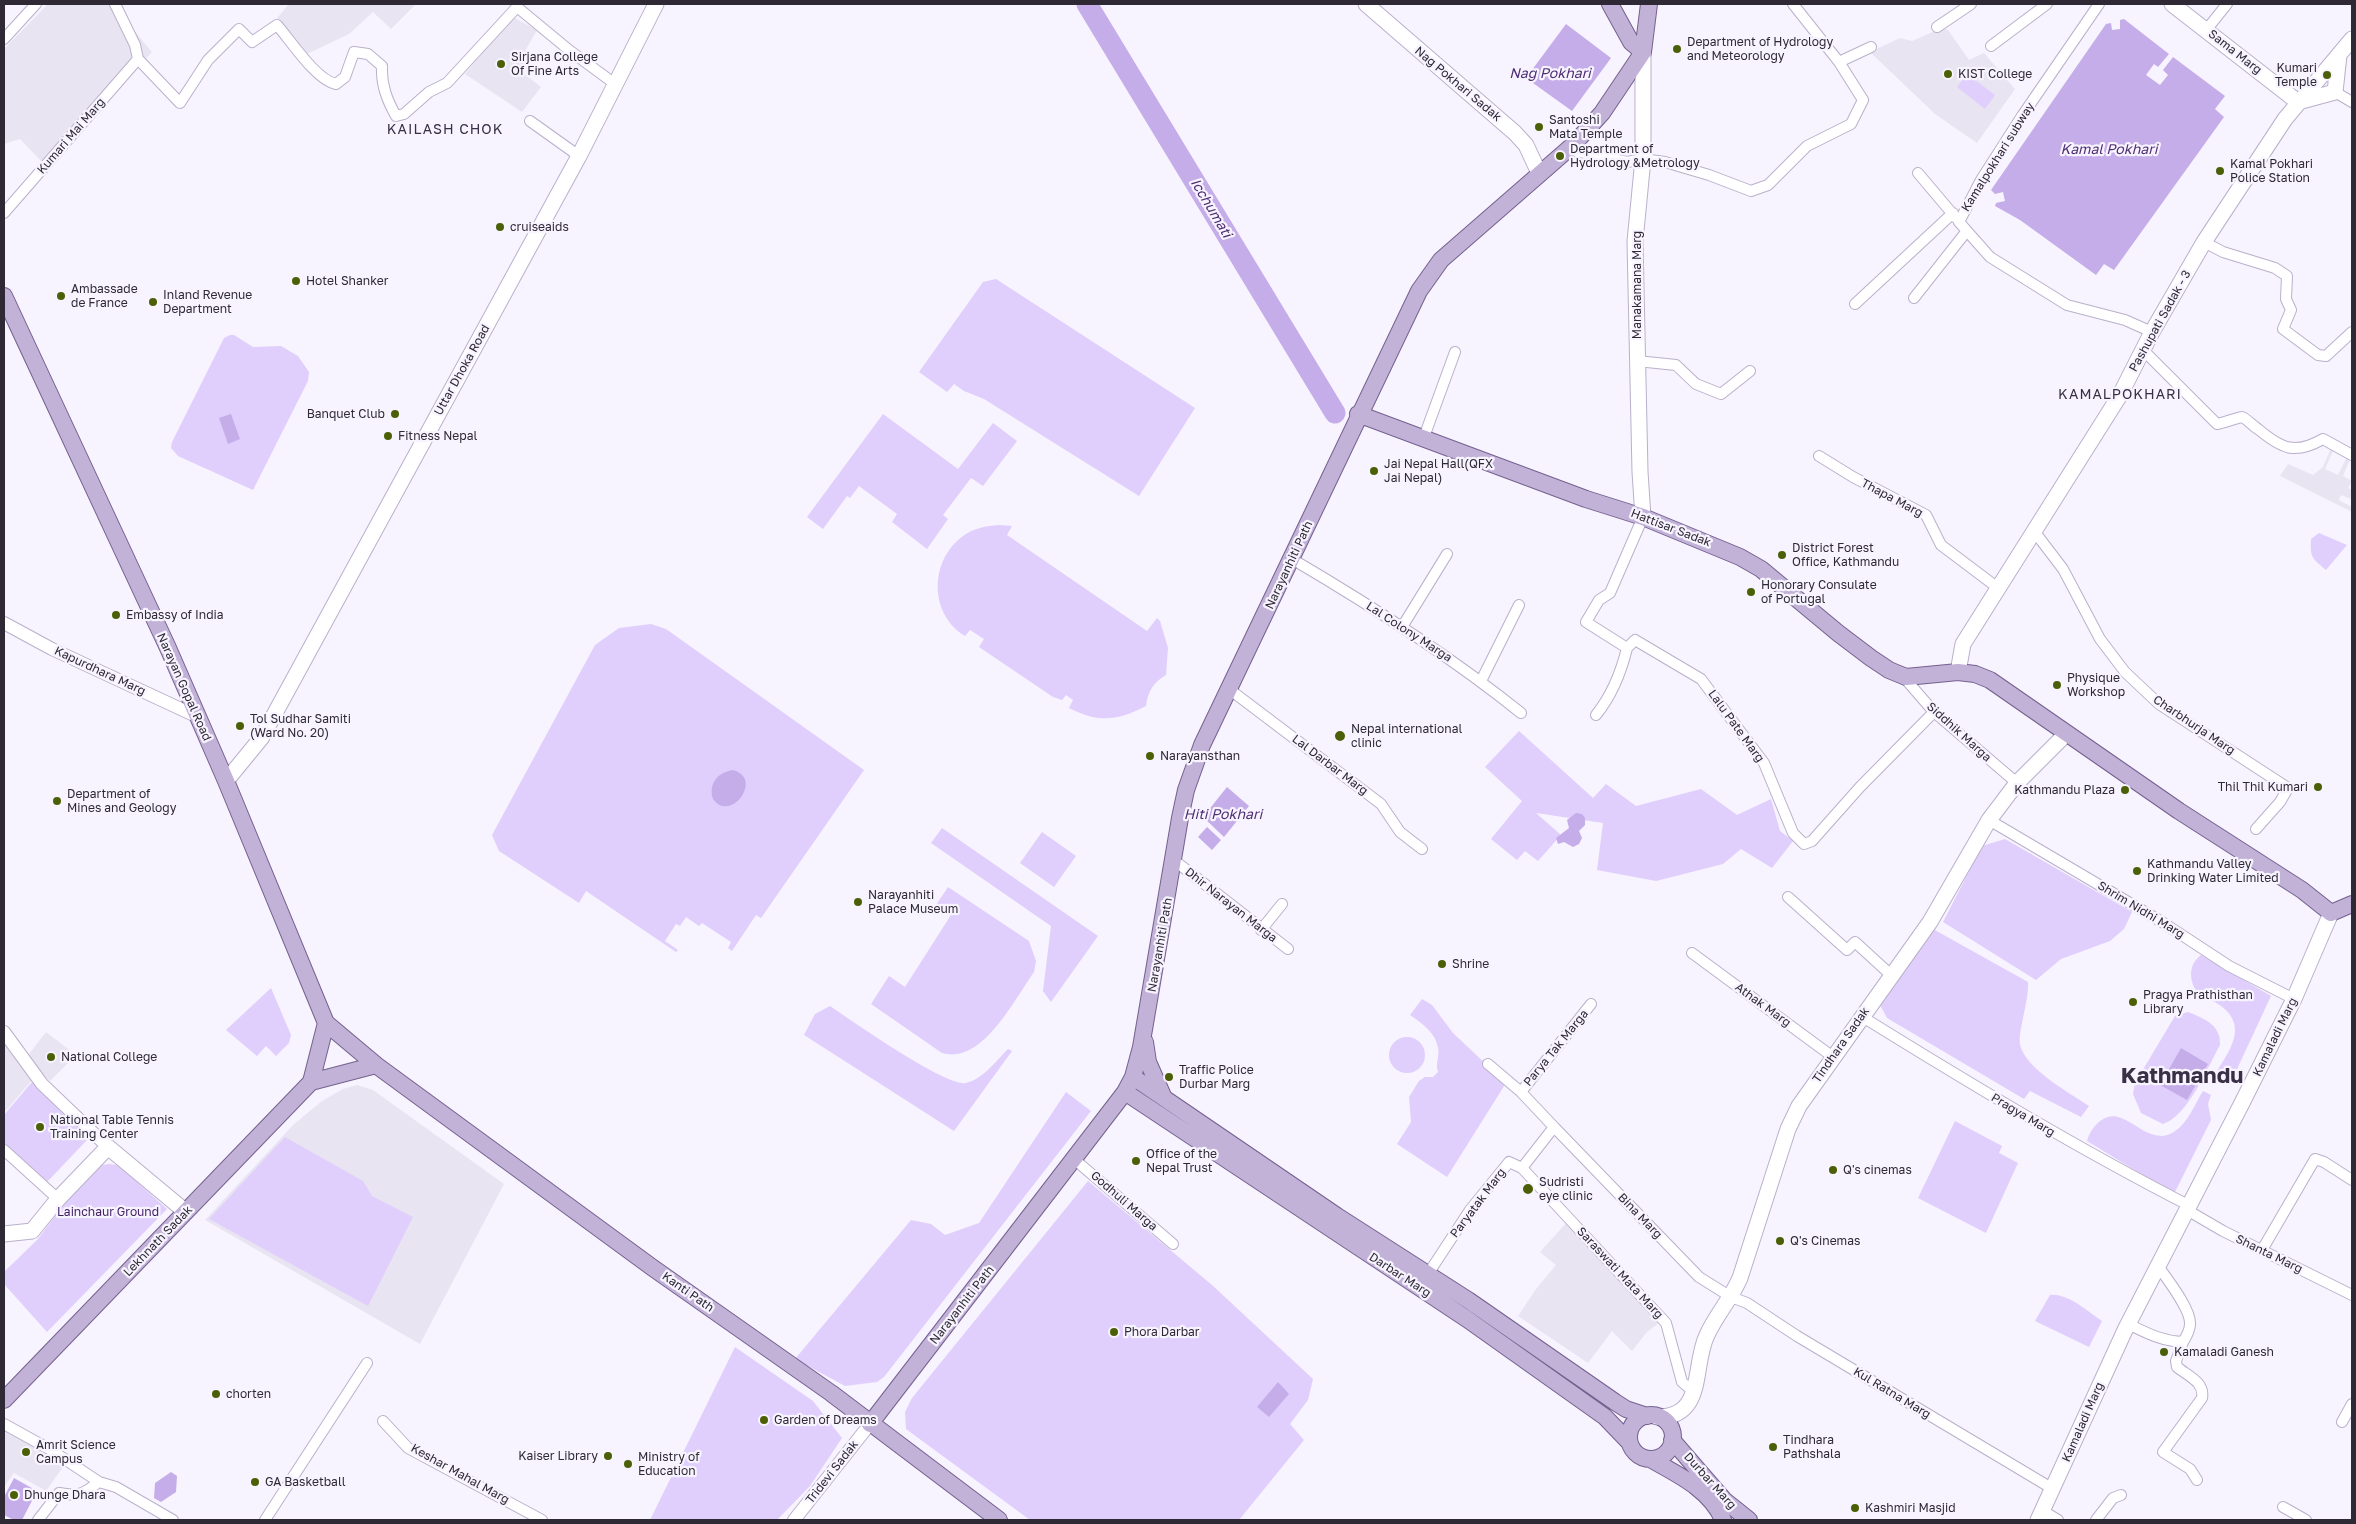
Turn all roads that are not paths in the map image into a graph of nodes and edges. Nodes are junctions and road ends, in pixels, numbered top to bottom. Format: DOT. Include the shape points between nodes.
graph roads {
  1 [pos="36,4"];
  2 [pos="115,4"];
  3 [pos="656,4"];
  4 [pos="1366,4"];
  5 [pos="1610,4"];
  6 [pos="1649,4"];
  7 [pos="1794,4"];
  8 [pos="1971,4"];
  9 [pos="2047,4"];
  10 [pos="2099,4"];
  11 [pos="2172,4"];
  12 [pos="2227,4"];
  13 [pos="517,5"];
  14 [pos="1937,27"];
  15 [pos="2207,30"];
  16 [pos="4,39"];
  17 [pos="2352,39"];
  18 [pos="1991,46"];
  19 [pos="1871,47"];
  20 [pos="1643,52"];
  21 [pos="2339,55"];
  22 [pos="138,59"];
  23 [pos="1839,62"];
  24 [pos="615,84"];
  25 [pos="2335,92"];
  26 [pos="2298,102"];
  27 [pos="2352,102"];
  28 [pos="530,121"];
  29 [pos="1567,150"];
  30 [pos="579,156"];
  31 [pos="1642,159"];
  32 [pos="1539,173"];
  33 [pos="1918,173"];
  34 [pos="4,213"];
  35 [pos="1953,213"];
  36 [pos="1959,222"];
  37 [pos="1966,232"];
  38 [pos="2204,242"];
  39 [pos="4,296"];
  40 [pos="1914,298"];
  41 [pos="1855,304"];
  42 [pos="2152,332"];
  43 [pos="2352,332"];
  44 [pos="2143,350"];
  45 [pos="1455,352"];
  46 [pos="1637,361"];
  47 [pos="1750,371"];
  48 [pos="1358,414"];
  49 [pos="1424,438"];
  50 [pos="2352,455"];
  51 [pos="1819,456"];
  52 [pos="1643,517"];
  53 [pos="2034,531"];
  54 [pos="1448,554"];
  55 [pos="1292,559"];
  56 [pos="1998,588"];
  57 [pos="1519,605"];
  58 [pos="4,623"];
  59 [pos="1402,628"];
  60 [pos="10,631"];
  61 [pos="1627,648"];
  62 [pos="1958,672"];
  63 [pos="1906,676"];
  64 [pos="1481,681"];
  65 [pos="1229,689"];
  66 [pos="1521,712"];
  67 [pos="1934,712"];
  68 [pos="1596,715"];
  69 [pos="198,717"];
  70 [pos="2066,734"];
  71 [pos="226,781"];
  72 [pos="2017,783"];
  73 [pos="1989,820"];
  74 [pos="2256,829"];
  75 [pos="1422,849"];
  76 [pos="1175,861"];
  77 [pos="1788,897"];
  78 [pos="1282,904"];
  79 [pos="2352,904"];
  80 [pos="2352,911"];
  81 [pos="2332,913"];
  82 [pos="1261,930"];
  83 [pos="1288,949"];
  84 [pos="1692,953"];
  85 [pos="1891,975"];
  86 [pos="2294,999"];
  87 [pos="1591,1004"];
  88 [pos="1861,1016"];
  89 [pos="326,1023"];
  90 [pos="1143,1035"];
  91 [pos="4,1036"];
  92 [pos="1834,1057"];
  93 [pos="1488,1064"];
  94 [pos="376,1065"];
  95 [pos="1133,1077"];
  96 [pos="311,1082"];
  97 [pos="1125,1092"];
  98 [pos="1521,1092"];
  99 [pos="1163,1097"];
  100 [pos="1154,1112"];
  101 [pos="1554,1127"];
  102 [pos="1096,1131"];
  103 [pos="108,1147"];
  104 [pos="4,1150"];
  105 [pos="1074,1158"];
  106 [pos="1522,1168"];
  107 [pos="2352,1180"];
  108 [pos="58,1199"];
  109 [pos="2189,1208"];
  110 [pos="186,1212"];
  111 [pos="4,1234"];
  112 [pos="1173,1244"];
  113 [pos="2262,1250"];
  114 [pos="2158,1266"];
  115 [pos="1428,1274"];
  116 [pos="2352,1295"];
  117 [pos="1732,1297"];
  118 [pos="2128,1324"];
  119 [pos="2182,1342"];
  120 [pos="367,1363"];
  121 [pos="1694,1394"];
  122 [pos="4,1400"];
  123 [pos="2352,1404"];
  124 [pos="1652,1416"];
  125 [pos="383,1421"];
  126 [pos="2342,1422"];
  127 [pos="4,1424"];
  128 [pos="870,1424"];
  129 [pos="1672,1440"];
  130 [pos="1629,1442"];
  131 [pos="1650,1459"];
  132 [pos="2197,1480"];
  133 [pos="99,1482"];
  134 [pos="2053,1489"];
  135 [pos="2121,1495"];
  136 [pos="2283,1507"];
  137 [pos="2040,1516"];
  138 [pos="38,1520"];
  139 [pos="173,1520"];
  140 [pos="265,1520"];
  141 [pos="542,1520"];
  142 [pos="794,1520"];
  143 [pos="999,1520"];
  144 [pos="1723,1520"];
  145 [pos="1749,1520"];
  146 [pos="2058,1520"];
  147 [pos="2096,1520"];
  148 [pos="2306,1520"];
  1 -- 16 [label="street"];
  2 -- 22 [label="street" via="135,45"];
  3 -- 24 [label="main road, Uttar Dhoka Road"];
  4 -- 32 [label="main road, Nag Pokhari Sadak" via="1515,133 1526,145"];
  5 -- 20 [label="main road" via="1631,42"];
  6 -- 20 [label="main road"];
  7 -- 23 [label="street"];
  8 -- 14 [label="street"];
  9 -- 18 [label="street"];
  10 -- 36 [label="street, Kamalpokhari subway" via="2022,116 1981,180"];
  11 -- 15 [label="main road, Sama Marg"];
  12 -- 15 [label="street"];
  13 -- 22 [label="street" via="447,83 429,92 404,114 396,116 388,102 382,66 368,54 354,52 345,77 336,84 326,82 296,52 278,24 252,42 239,30 208,60 180,103"];
  13 -- 24 [label="street"];
  15 -- 26 [label="main road, Sama Marg"];
  17 -- 21 [label="main road, Pashupati Sadak - 3"];
  19 -- 23 [label="street"];
  20 -- 29 [label="main road, Narayanhiti Path" via="1602,113"];
  20 -- 31 [label="main road, Manakamana Marg"];
  21 -- 25 [label="main road"];
  21 -- 26 [label="main road, Pashupati Sadak - 3"];
  22 -- 34 [label="street, Kumari Mai Marg"];
  23 -- 31 [label="street" via="1863,100 1850,124 1807,146 1768,185 1751,191 1675,164"];
  24 -- 30 [label="main road, Uttar Dhoka Road"];
  25 -- 26 [label="main road"];
  25 -- 27 [label="street"];
  26 -- 38 [label="main road, Pashupati Sadak - 3"];
  28 -- 30 [label="street"];
  29 -- 31 [label="street" via="1627,162"];
  29 -- 32 [label="main road, Narayanhiti Path"];
  30 -- 71 [label="main road, Uttar Dhoka Road" via="262,737"];
  31 -- 46 [label="main road, Manakamana Marg" via="1635,241"];
  32 -- 48 [label="main road, Narayanhiti Path" via="1441,260 1419,291"];
  33 -- 35 [label="street"];
  35 -- 36 [label="street"];
  35 -- 41 [label="street"];
  36 -- 37 [label="street, Kamalpokhari subway"];
  37 -- 40 [label="street"];
  37 -- 42 [label="street, Kamalpokhari subway" via="1990,257 2067,305 2125,320"];
  38 -- 42 [label="main road, Pashupati Sadak - 3"];
  38 -- 43 [label="street" via="2223,252 2275,268 2287,276 2286,299 2291,310 2283,329 2318,354 2326,356"];
  39 -- 69 [label="main road, Narayan Gopal Road"];
  42 -- 44 [label="main road, Pashupati Sadak - 3"];
  44 -- 50 [label="street" via="2217,424 2243,418 2291,449 2305,448 2323,439"];
  44 -- 53 [label="main road, Pashupati Sadak - 3" via="2120,395"];
  45 -- 49 [label="street"];
  46 -- 47 [label="street" via="1676,365 1696,384 1720,394"];
  46 -- 52 [label="main road, Manakamana Marg"];
  48 -- 49 [label="main road, Hattisar Sadak"];
  48 -- 55 [label="main road, Narayanhiti Path"];
  49 -- 52 [label="main road, Hattisar Sadak"];
  51 -- 56 [label="street, Thapa Marg" via="1926,515 1941,545"];
  52 -- 61 [label="street" via="1610,593 1598,600 1586,622"];
  52 -- 63 [label="main road, Hattisar Sadak" via="1716,545 1754,564 1871,658"];
  53 -- 56 [label="main road, Pashupati Sadak - 3"];
  53 -- 74 [label="street, Charbhurja Marg" via="2063,569 2100,639 2125,672 2159,704 2288,788"];
  54 -- 59 [label="street"];
  55 -- 59 [label="street, Lal Colony Marga"];
  55 -- 65 [label="main road, Narayanhiti Path"];
  56 -- 62 [label="main road, Pashupati Sadak - 3" via="1963,644"];
  57 -- 64 [label="street"];
  58 -- 60 [label="street, Kapurdhara Marg"];
  59 -- 64 [label="street, Lal Colony Marga"];
  60 -- 69 [label="street, Kapurdhara Marg"];
  61 -- 67 [label="street, Lalu Pate Marg" via="1635,640 1701,679 1764,763 1793,833 1804,844 1812,841"];
  61 -- 68 [label="street" via="1620,675"];
  62 -- 63 [label="main road, Hattisar Sadak"];
  62 -- 70 [label="main road, Hattisar Sadak" via="1990,680"];
  63 -- 67 [label="street, Siddhik Marga"];
  64 -- 66 [label="street, Lal Colony Marga"];
  65 -- 75 [label="street, Lal Darbar Marg" via="1381,804 1400,832"];
  65 -- 76 [label="main road, Narayanhiti Path" via="1202,744 1186,790"];
  67 -- 72 [label="street, Siddhik Marga"];
  69 -- 71 [label="main road, Narayan Gopal Road"];
  70 -- 72 [label="main road, Tindhara Sadak"];
  70 -- 81 [label="main road, Hattisar Sadak"];
  71 -- 89 [label="main road, Narayan Gopal Road"];
  72 -- 73 [label="main road, Tindhara Sadak"];
  73 -- 85 [label="main road, Tindhara Sadak" via="1930,922"];
  73 -- 86 [label="street, Shrim Nidhi Marg" via="2162,922 2229,966"];
  76 -- 82 [label="street, Dhir Narayan Marga"];
  76 -- 90 [label="main road, Narayanhiti Path"];
  77 -- 85 [label="street" via="1847,950 1855,942"];
  78 -- 82 [label="street"];
  79 -- 81 [label="main road"];
  80 -- 81 [label="main road"];
  81 -- 86 [label="main road, Kamaladi Marg"];
  82 -- 83 [label="street, Dhir Narayan Marga"];
  84 -- 92 [label="street, Athak Marg"];
  85 -- 88 [label="main road, Tindhara Sadak"];
  86 -- 109 [label="main road, Kamaladi Marg"];
  87 -- 98 [label="street, Parya Tak Marga"];
  88 -- 92 [label="main road, Tindhara Sadak"];
  88 -- 109 [label="street, Pragya Marg" via="2034,1122"];
  89 -- 94 [label="main road, Narayan Gopal Road"];
  89 -- 96 [label="main road, Lekhnath Sadak"];
  90 -- 95 [label="main road, Narayanhiti Path"];
  90 -- 99 [label="main road" via="1148,1062"];
  91 -- 103 [label="street" via="42,1084"];
  92 -- 117 [label="main road, Tindhara Sadak" via="1799,1106 1788,1129"];
  93 -- 98 [label="street"];
  94 -- 96 [label="main road"];
  94 -- 128 [label="main road, Kanti Path"];
  95 -- 97 [label="main road, Narayanhiti Path"];
  95 -- 99 [label="main road"];
  96 -- 110 [label="main road, Lekhnath Sadak"];
  97 -- 100 [label="main road"];
  97 -- 102 [label="main road, Narayanhiti Path"];
  98 -- 101 [label="street"];
  99 -- 115 [label="main road, Darbar Marg"];
  100 -- 102 [label="main road" via="1144,1107 1130,1109 1117,1114"];
  100 -- 130 [label="main road, Darbar Marg" via="1466,1319 1605,1417"];
  101 -- 106 [label="street, Paryatak Marg"];
  101 -- 117 [label="street, Bina Marg" via="1699,1277"];
  102 -- 105 [label="main road, Narayanhiti Path"];
  103 -- 108 [label="main road"];
  103 -- 110 [label="main road"];
  104 -- 108 [label="street"];
  105 -- 112 [label="street, Godhuli Marga"];
  105 -- 128 [label="main road, Narayanhiti Path"];
  106 -- 115 [label="street, Paryatak Marg" via="1509,1162 1470,1210"];
  106 -- 121 [label="street, Saraswati Mata Marg" via="1666,1323 1682,1382"];
  107 -- 113 [label="street" via="2315,1159"];
  108 -- 111 [label="main road" via="32,1231"];
  109 -- 113 [label="street, Shanta Marg"];
  109 -- 114 [label="main road, Kamaladi Marg"];
  110 -- 122 [label="main road, Lekhnath Sadak"];
  113 -- 116 [label="street, Shanta Marg"];
  114 -- 118 [label="main road, Kamaladi Marg"];
  114 -- 119 [label="street" via="2191,1323"];
  115 -- 124 [label="main road, Darbar Marg" via="1626,1409"];
  117 -- 121 [label="main road, Tindhara Sadak" via="1704,1341"];
  117 -- 134 [label="street, Kul Ratna Marg" via="1747,1303"];
  118 -- 119 [label="street" via="2158,1339"];
  118 -- 134 [label="main road, Kamaladi Marg"];
  119 -- 132 [label="street" via="2177,1367 2204,1390 2202,1398 2163,1452 2184,1464"];
  120 -- 140 [label="street"];
  121 -- 124 [label="main road" via="1682,1411 1673,1416"];
  123 -- 126 [label="street"];
  124 -- 129 [label="main road" via="1670,1428"];
  124 -- 130 [label="main road" via="1640,1418 1631,1428"];
  125 -- 141 [label="street, Keshar Mahal Marg" via="408,1448"];
  127 -- 133 [label="street"];
  128 -- 142 [label="street, Tridevi Sadak"];
  128 -- 143 [label="main road, Kanti Path"];
  129 -- 131 [label="main road" via="1662,1456"];
  129 -- 145 [label="main road, Durbar Marg" via="1724,1500"];
  130 -- 131 [label="main road" via="1639,1456"];
  131 -- 144 [label="main road" via="1704,1493"];
  133 -- 138 [label="street" via="84,1494 59,1493"];
  133 -- 139 [label="street" via="116,1487"];
  134 -- 137 [label="main road, Kamaladi Marg"];
  135 -- 147 [label="street" via="2113,1498"];
  136 -- 148 [label="street"];
  137 -- 146 [label="street"];
}
